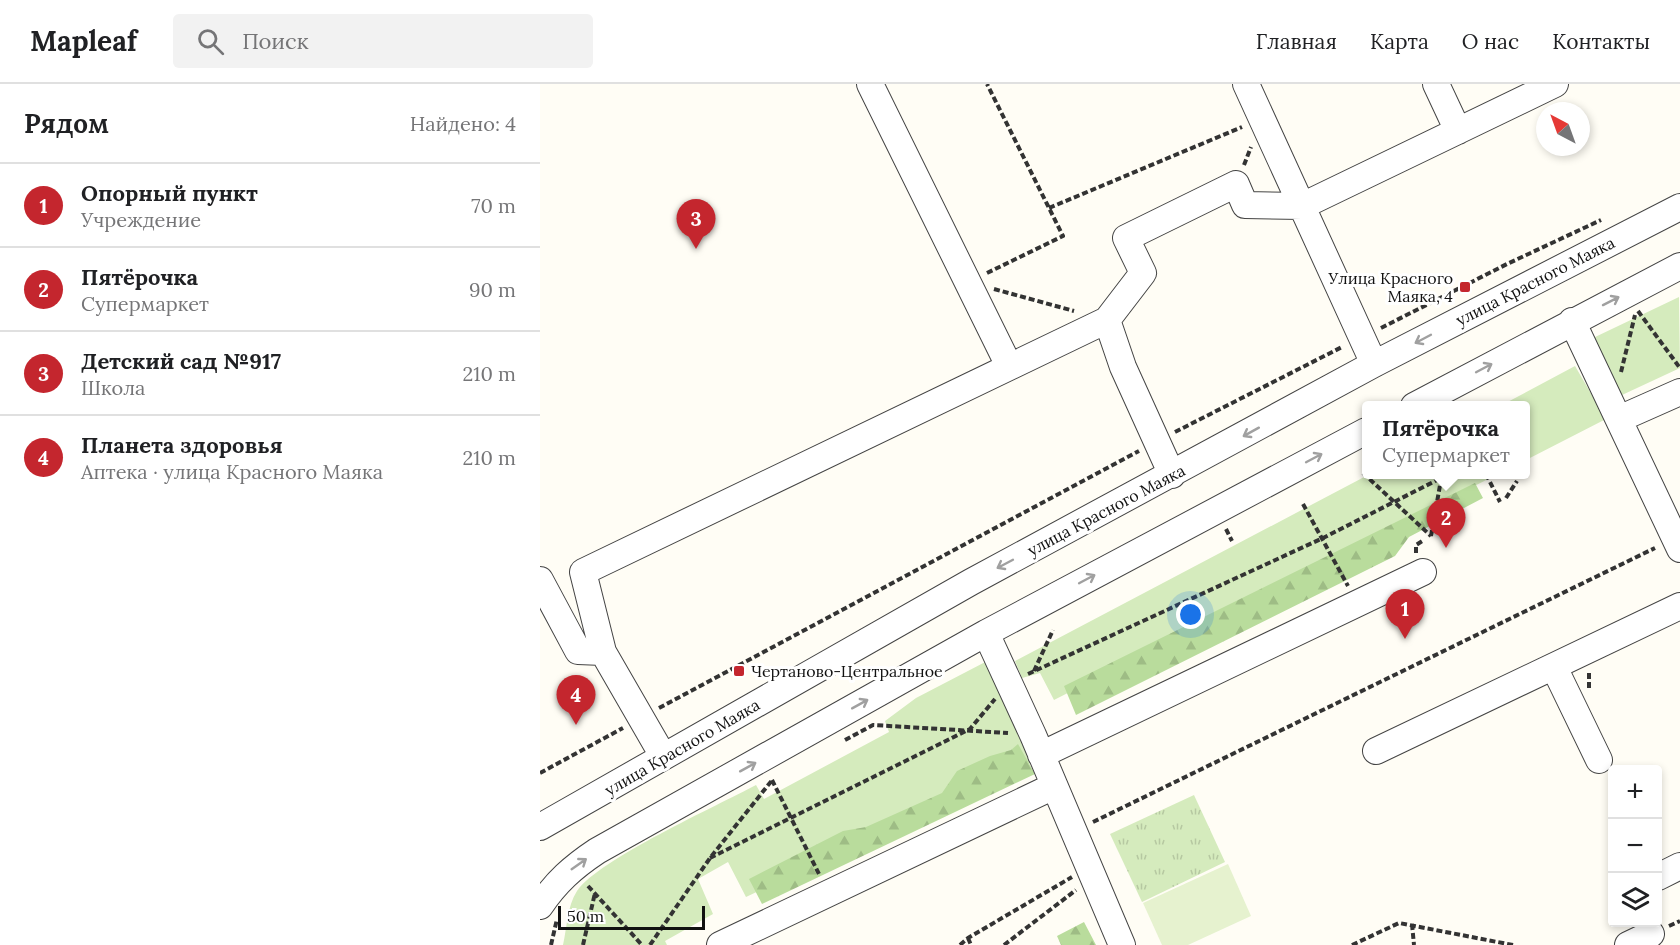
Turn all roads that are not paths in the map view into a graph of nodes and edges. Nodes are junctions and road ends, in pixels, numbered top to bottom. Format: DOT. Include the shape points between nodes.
graph roads {
  1 [pos="870,84"];
  2 [pos="1246,84"];
  3 [pos="1436,84"];
  4 [pos="1556,84"];
  5 [pos="1458,131"];
  6 [pos="1302,206"];
  7 [pos="1680,207"];
  8 [pos="1680,266"];
  9 [pos="1107,320"];
  10 [pos="1572,321"];
  11 [pos="1374,364"];
  12 [pos="1009,366"];
  13 [pos="1680,392"];
  14 [pos="1422,401"];
  15 [pos="1619,419"];
  16 [pos="1362,433"];
  17 [pos="1172,475"];
  18 [pos="1678,541"];
  19 [pos="1423,572"];
  20 [pos="540,580"];
  21 [pos="1680,606"];
  22 [pos="986,633"];
  23 [pos="603,652"];
  24 [pos="1554,667"];
  25 [pos="1037,745"];
  26 [pos="1376,752"];
  27 [pos="663,756"];
  28 [pos="1599,760"];
  29 [pos="1054,786"];
  30 [pos="540,827"];
  31 [pos="1680,866"];
  32 [pos="1662,875"];
  33 [pos="540,906"];
  34 [pos="1656,927"];
  35 [pos="720,945"];
  36 [pos="1122,945"];
  37 [pos="1628,945"];
  1 -- 12 [label="street"];
  2 -- 6 [label="street"];
  3 -- 5 [label="street"];
  4 -- 5 [label="street"];
  5 -- 6 [label="street"];
  6 -- 9 [label="street" via="1245,205 1236,184 1126,238 1143,273"];
  6 -- 11 [label="street"];
  7 -- 11 [label="street, улица Красного Маяка, one-way"];
  10 -- 8 [label="street, one-way"];
  9 -- 12 [label="street"];
  9 -- 17 [label="street" via="1123,367"];
  14 -- 10 [label="street, one-way"];
  10 -- 15 [label="street"];
  11 -- 17 [label="street, улица Красного Маяка, one-way"];
  12 -- 23 [label="street" via="583,572"];
  13 -- 15 [label="street"];
  15 -- 18 [label="street"];
  22 -- 16 [label="street, one-way"];
  17 -- 27 [label="street, улица Красного Маяка, one-way" via="970,582"];
  19 -- 25 [label="street"];
  20 -- 23 [label="street" via="578,651"];
  21 -- 24 [label="street"];
  22 -- 25 [label="street"];
  33 -- 22 [label="street, one-way" via="553,886 590,856"];
  23 -- 27 [label="street"];
  24 -- 26 [label="street"];
  24 -- 28 [label="street"];
  25 -- 29 [label="street"];
  27 -- 30 [label="street, улица Красного Маяка"];
  29 -- 35 [label="street"];
  29 -- 36 [label="street"];
  31 -- 32 [label="street"];
  34 -- 37 [label="street"];
}
